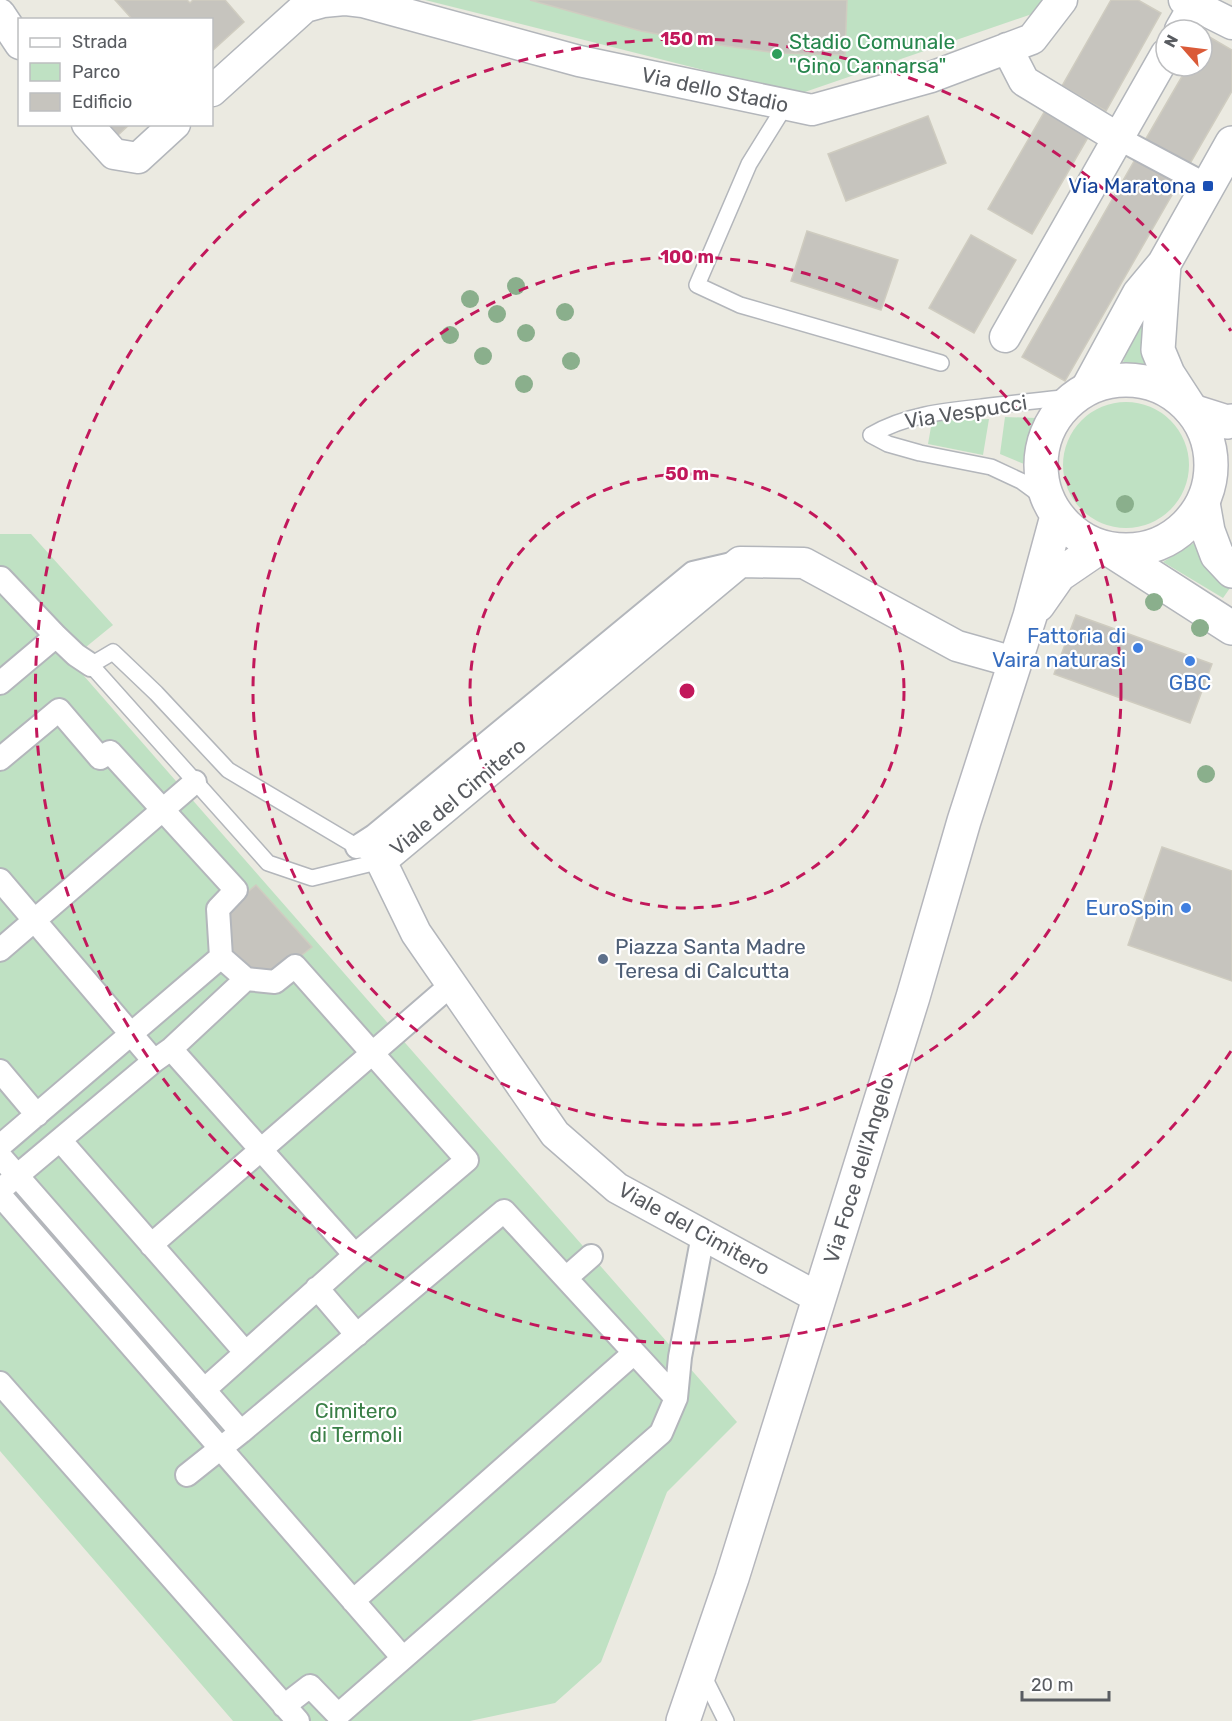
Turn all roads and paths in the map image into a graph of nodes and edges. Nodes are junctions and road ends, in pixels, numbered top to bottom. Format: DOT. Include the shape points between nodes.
graph roads {
  1 [pos="345,0"];
  2 [pos="1062,0"];
  3 [pos="299,4"];
  4 [pos="1189,9"];
  5 [pos="0,14"];
  6 [pos="1232,24"];
  7 [pos="18,41"];
  8 [pos="1007,48"];
  9 [pos="1154,75"];
  10 [pos="213,90"];
  11 [pos="785,106"];
  12 [pos="89,126"];
  13 [pos="173,126"];
  14 [pos="1118,138"];
  15 [pos="1232,143"];
  16 [pos="1208,186"];
  17 [pos="1164,264"];
  18 [pos="1005,336"];
  19 [pos="941,363"];
  20 [pos="1081,393"];
  21 [pos="1192,411"];
  22 [pos="1232,421"];
  23 [pos="1214,488"];
  24 [pos="1052,508"];
  25 [pos="1104,548"];
  26 [pos="1232,571"];
  27 [pos="2,585"];
  28 [pos="1030,616"];
  29 [pos="1232,628"];
  30 [pos="56,636"];
  31 [pos="1014,662"];
  32 [pos="91,665"];
  33 [pos="0,683"];
  34 [pos="0,759"];
  35 [pos="195,782"];
  36 [pos="164,809"];
  37 [pos="369,854"];
  38 [pos="0,880"];
  39 [pos="35,920"];
  40 [pos="0,950"];
  41 [pos="221,957"];
  42 [pos="246,979"];
  43 [pos="451,985"];
  44 [pos="131,1034"];
  45 [pos="372,1052"];
  46 [pos="162,1055"];
  47 [pos="0,1071"];
  48 [pos="37,1115"];
  49 [pos="60,1140"];
  50 [pos="0,1146"];
  51 [pos="260,1150"];
  52 [pos="0,1156"];
  53 [pos="18,1176"];
  54 [pos="0,1191"];
  55 [pos="0,1196"];
  56 [pos="703,1235"];
  57 [pos="151,1245"];
  58 [pos="354,1255"];
  59 [pos="591,1256"];
  60 [pos="566,1278"];
  61 [pos="317,1288"];
  62 [pos="819,1298"];
  63 [pos="357,1335"];
  64 [pos="245,1352"];
  65 [pos="634,1353"];
  66 [pos="0,1383"];
  67 [pos="204,1390"];
  68 [pos="676,1398"];
  69 [pos="241,1432"];
  70 [pos="220,1448"];
  71 [pos="187,1475"];
  72 [pos="353,1600"];
  73 [pos="403,1658"];
  74 [pos="700,1670"];
  75 [pos="291,1713"];
  76 [pos="340,1718"];
  77 [pos="683,1721"];
  78 [pos="726,1721"];
  1 -- 3 [label="street, Via dello Stadio"];
  1 -- 11 [label="street, Via dello Stadio" via="579,61"];
  2 -- 8 [label="street, Via dello Stadio" via="1032,39"];
  3 -- 10 [label="street, Via dello Stadio"];
  4 -- 6 [label="street"];
  5 -- 7 [label="street"];
  8 -- 11 [label="street, Via dello Stadio" via="932,77 812,110"];
  8 -- 14 [label="street" via="1024,81"];
  9 -- 14 [label="street"];
  11 -- 19 [label="lane" via="749,164 697,285 740,305"];
  12 -- 13 [label="street" via="114,154 138,158"];
  14 -- 16 [label="street"];
  14 -- 18 [label="street"];
  15 -- 16 [label="main road"];
  16 -- 17 [label="main road"];
  17 -- 20 [label="main road" via="1139,294"];
  17 -- 21 [label="main road" via="1158,350"];
  20 -- 21 [label="main road" via="1104,382 1136,380 1168,390"];
  20 -- 24 [label="main road" via="1058,414 1043,443 1042,484"];
  20 -- 24 [label="lane, Via Vespucci" via="914,417 871,435 920,453 991,467 1021,482"];
  21 -- 22 [label="main road"];
  21 -- 23 [label="main road" via="1205,433"];
  23 -- 25 [label="main road" via="1175,536 1131,551"];
  23 -- 26 [label="main road" via="1208,531 1217,555"];
  24 -- 25 [label="main road" via="1075,534"];
  24 -- 28 [label="main road, Via Foce dell'Angelo"];
  25 -- 28 [label="main road, Via Foce dell'Angelo" via="1059,575"];
  25 -- 29 [label="main road"];
  27 -- 30 [label="street"];
  28 -- 31 [label="main road, Via Foce dell'Angelo"];
  30 -- 32 [label="street"];
  30 -- 33 [label="street"];
  31 -- 37 [label="street, Viale del Cimitero" via="957,646 804,563 740,562"];
  31 -- 62 [label="main road, Via Foce dell'Angelo"];
  32 -- 35 [label="lane"];
  32 -- 37 [label="lane" via="112,652 228,770"];
  34 -- 36 [label="street" via="59,710 100,758 110,752"];
  35 -- 36 [label="street"];
  35 -- 37 [label="lane" via="268,863 312,878"];
  36 -- 39 [label="street"];
  36 -- 41 [label="street" via="236,890 218,909"];
  37 -- 43 [label="street, Viale del Cimitero"];
  38 -- 39 [label="street"];
  39 -- 40 [label="street"];
  39 -- 44 [label="street"];
  41 -- 42 [label="street"];
  41 -- 44 [label="street"];
  42 -- 45 [label="street" via="275,982 295,966"];
  42 -- 46 [label="street"];
  43 -- 45 [label="street"];
  43 -- 56 [label="street, Viale del Cimitero" via="555,1134 617,1188"];
  44 -- 46 [label="street"];
  44 -- 48 [label="street"];
  45 -- 51 [label="street"];
  45 -- 58 [label="street" via="467,1160"];
  46 -- 49 [label="street"];
  46 -- 51 [label="street"];
  47 -- 48 [label="street"];
  48 -- 50 [label="street"];
  49 -- 53 [label="street"];
  49 -- 57 [label="street"];
  51 -- 57 [label="street"];
  51 -- 58 [label="street"];
  52 -- 53 [label="street"];
  53 -- 54 [label="street"];
  53 -- 67 [label="street"];
  55 -- 70 [label="street"];
  56 -- 62 [label="street, Viale del Cimitero"];
  56 -- 68 [label="street"];
  57 -- 64 [label="street"];
  58 -- 61 [label="street"];
  59 -- 60 [label="street"];
  60 -- 63 [label="street" via="504,1211"];
  60 -- 65 [label="street"];
  61 -- 63 [label="street"];
  61 -- 64 [label="street"];
  62 -- 74 [label="main road, Via Foce dell'Angelo"];
  63 -- 69 [label="street"];
  64 -- 67 [label="street"];
  65 -- 68 [label="street"];
  65 -- 72 [label="street"];
  66 -- 75 [label="street"];
  67 -- 69 [label="street"];
  68 -- 73 [label="street" via="661,1433"];
  69 -- 70 [label="street"];
  70 -- 71 [label="street"];
  70 -- 72 [label="street"];
  72 -- 73 [label="street"];
  73 -- 76 [label="street"];
  74 -- 77 [label="main road, Via Foce dell'Angelo"];
  74 -- 78 [label="lane"];
  75 -- 76 [label="street" via="310,1686"];
}
